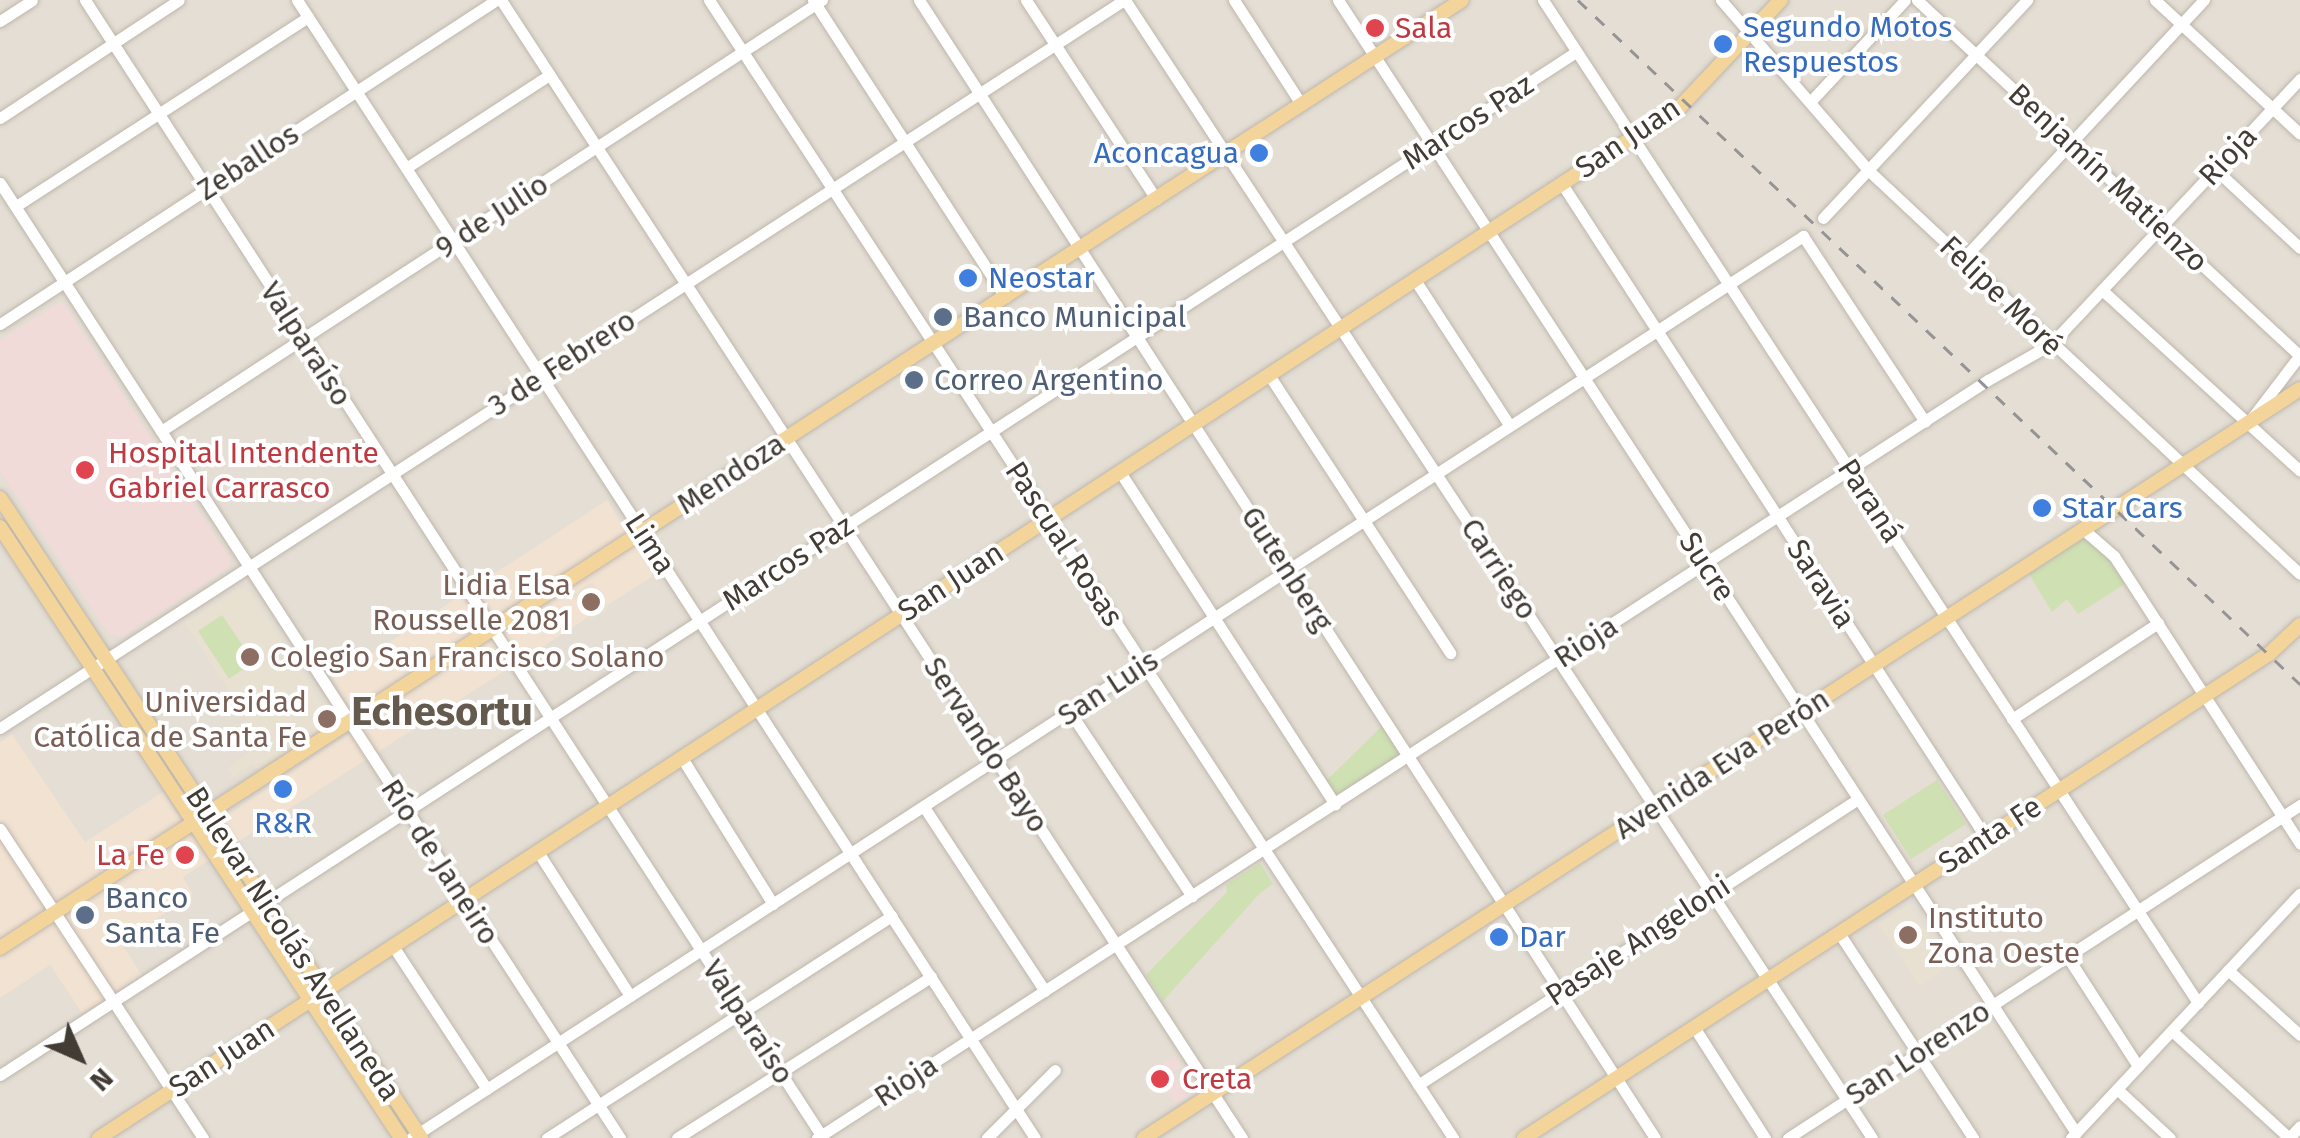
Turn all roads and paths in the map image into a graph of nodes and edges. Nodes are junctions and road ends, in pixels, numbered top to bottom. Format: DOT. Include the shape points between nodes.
graph roads {
  1 [pos="32,0"];
  2 [pos="86,0"];
  3 [pos="179,0"];
  4 [pos="297,0"];
  5 [pos="498,0"];
  6 [pos="709,0"];
  7 [pos="919,0"];
  8 [pos="1026,0"];
  9 [pos="1125,0"];
  10 [pos="1234,0"];
  11 [pos="1338,0"];
  12 [pos="1462,0"];
  13 [pos="1542,0"];
  14 [pos="1721,0"];
  15 [pos="1781,0"];
  16 [pos="1905,0"];
  17 [pos="1917,0"];
  18 [pos="2026,0"];
  19 [pos="2155,0"];
  20 [pos="2204,0"];
  21 [pos="817,1"];
  22 [pos="308,17"];
  23 [pos="0,21"];
  24 [pos="2181,24"];
  25 [pos="1750,33"];
  26 [pos="114,43"];
  27 [pos="1055,45"];
  28 [pos="742,52"];
  29 [pos="1576,52"];
  30 [pos="1976,54"];
  31 [pos="1375,57"];
  32 [pos="549,74"];
  33 [pos="2300,79"];
  34 [pos="356,91"];
  35 [pos="980,93"];
  36 [pos="1810,102"];
  37 [pos="1302,104"];
  38 [pos="2272,108"];
  39 [pos="158,113"];
  40 [pos="0,118"];
  41 [pos="2300,134"];
  42 [pos="1633,137"];
  43 [pos="904,142"];
  44 [pos="2070,144"];
  45 [pos="1432,145"];
  46 [pos="596,147"];
  47 [pos="1226,154"];
  48 [pos="406,168"];
  49 [pos="2215,169"];
  50 [pos="1868,170"];
  51 [pos="0,183"];
  52 [pos="1562,184"];
  53 [pos="207,188"];
  54 [pos="831,190"];
  55 [pos="1156,199"];
  56 [pos="16,206"];
  57 [pos="1822,218"];
  58 [pos="2161,227"];
  59 [pos="1488,232"];
  60 [pos="453,240"];
  61 [pos="1284,242"];
  62 [pos="1080,248"];
  63 [pos="2300,248"];
  64 [pos="1963,258"];
  65 [pos="1415,280"];
  66 [pos="64,281"];
  67 [pos="686,284"];
  68 [pos="1728,284"];
  69 [pos="2102,290"];
  70 [pos="1004,297"];
  71 [pos="0,324"];
  72 [pos="1340,328"];
  73 [pos="1657,330"];
  74 [pos="1137,337"];
  75 [pos="302,339"];
  76 [pos="932,344"];
  77 [pos="2052,344"];
  78 [pos="2300,356"];
  79 [pos="1269,375"];
  80 [pos="542,376"];
  81 [pos="1583,377"];
  82 [pos="2300,389"];
  83 [pos="1925,422"];
  84 [pos="2248,423"];
  85 [pos="1194,424"];
  86 [pos="1509,425"];
  87 [pos="161,431"];
  88 [pos="990,432"];
  89 [pos="786,438"];
  90 [pos="2184,465"];
  91 [pos="1850,471"];
  92 [pos="2300,471"];
  93 [pos="1120,472"];
  94 [pos="390,474"];
  95 [pos="1437,475"];
  96 [pos="0,498"];
  97 [pos="1778,518"];
  98 [pos="1048,519"];
  99 [pos="1365,522"];
  100 [pos="844,527"];
  101 [pos="2084,530"];
  102 [pos="642,532"];
  103 [pos="6,533"];
  104 [pos="1706,564"];
  105 [pos="248,567"];
  106 [pos="1288,571"];
  107 [pos="2300,574"];
  108 [pos="901,615"];
  109 [pos="1215,618"];
  110 [pos="1946,618"];
  111 [pos="700,620"];
  112 [pos="2158,624"];
  113 [pos="2300,626"];
  114 [pos="492,630"];
  115 [pos="1450,653"];
  116 [pos="107,657"];
  117 [pos="1558,660"];
  118 [pos="1143,665"];
  119 [pos="1874,665"];
  120 [pos="94,666"];
  121 [pos="2205,696"];
  122 [pos="757,709"];
  123 [pos="1070,712"];
  124 [pos="1802,712"];
  125 [pos="550,718"];
  126 [pos="2012,719"];
  127 [pos="349,722"];
  128 [pos="0,728"];
  129 [pos="1408,756"];
  130 [pos="682,758"];
  131 [pos="996,760"];
  132 [pos="2059,790"];
  133 [pos="1858,799"];
  134 [pos="1335,804"];
  135 [pos="2300,805"];
  136 [pos="607,807"];
  137 [pos="924,807"];
  138 [pos="1655,807"];
  139 [pos="407,811"];
  140 [pos="2282,817"];
  141 [pos="201,818"];
  142 [pos="0,829"];
  143 [pos="1986,838"];
  144 [pos="2300,844"];
  145 [pos="1264,850"];
  146 [pos="538,852"];
  147 [pos="851,854"];
  148 [pos="1914,884"];
  149 [pos="1712,893"];
  150 [pos="2300,893"];
  151 [pos="1192,896"];
  152 [pos="465,900"];
  153 [pos="266,902"];
  154 [pos="772,904"];
  155 [pos="1506,907"];
  156 [pos="252,911"];
  157 [pos="2137,911"];
  158 [pos="56,912"];
  159 [pos="892,916"];
  160 [pos="1839,933"];
  161 [pos="1116,945"];
  162 [pos="393,946"];
  163 [pos="0,948"];
  164 [pos="701,950"];
  165 [pos="2067,956"];
  166 [pos="2228,970"];
  167 [pos="931,977"];
  168 [pos="1768,979"];
  169 [pos="1045,990"];
  170 [pos="324,991"];
  171 [pos="1560,992"];
  172 [pos="630,996"];
  173 [pos="1361,998"];
  174 [pos="310,1000"];
  175 [pos="114,1001"];
  176 [pos="2198,1003"];
  177 [pos="1992,1005"];
  178 [pos="742,1013"];
  179 [pos="1694,1028"];
  180 [pos="2172,1030"];
  181 [pos="2300,1035"];
  182 [pos="971,1038"];
  183 [pos="558,1043"];
  184 [pos="1916,1054"];
  185 [pos="2138,1066"];
  186 [pos="1054,1070"];
  187 [pos="780,1072"];
  188 [pos="0,1075"];
  189 [pos="1616,1078"];
  190 [pos="1418,1086"];
  191 [pos="487,1089"];
  192 [pos="2117,1089"];
  193 [pos="172,1090"];
  194 [pos="1213,1094"];
  195 [pos="1847,1100"];
  196 [pos="598,1105"];
  197 [pos="1016,1109"];
  198 [pos="2300,1126"];
  199 [pos="1548,1131"];
  200 [pos="417,1136"];
  201 [pos="2074,1136"];
  202 [pos="820,1137"];
  203 [pos="99,1138"];
  204 [pos="203,1138"];
  205 [pos="401,1138"];
  206 [pos="547,1138"];
  207 [pos="620,1138"];
  208 [pos="677,1138"];
  209 [pos="987,1138"];
  210 [pos="1035,1138"];
  211 [pos="1144,1138"];
  212 [pos="1242,1138"];
  213 [pos="1453,1138"];
  214 [pos="1524,1138"];
  215 [pos="1655,1138"];
  216 [pos="1764,1138"];
  217 [pos="1788,1138"];
  218 [pos="1872,1138"];
  219 [pos="1973,1138"];
  220 [pos="2170,1138"];
  221 [pos="2289,1138"];
  1 -- 23 [label="street"];
  2 -- 26 [label="street, Valparaíso"];
  3 -- 26 [label="street"];
  4 -- 22 [label="street, Lima"];
  5 -- 32 [label="street, Servando Bayo"];
  5 -- 34 [label="street, Zeballos"];
  6 -- 28 [label="street, Pascual Rosas"];
  7 -- 35 [label="street, Gutenberg"];
  8 -- 27 [label="street"];
  9 -- 27 [label="street, 3 de Febrero"];
  9 -- 47 [label="street, Carriego"];
  10 -- 37 [label="street"];
  11 -- 31 [label="street, Sucre"];
  12 -- 31 [label="main road, Mendoza"];
  13 -- 29 [label="street, Paraná"];
  14 -- 25 [label="street, Felipe Moré"];
  15 -- 25 [label="main road, San Juan"];
  16 -- 36 [label="street"];
  17 -- 30 [label="street, Benjamín Matienzo"];
  18 -- 30 [label="street"];
  19 -- 24 [label="street"];
  20 -- 24 [label="street"];
  21 -- 28 [label="street, 9 de Julio"];
  21 -- 43 [label="street"];
  22 -- 34 [label="street, Lima"];
  22 -- 39 [label="street"];
  24 -- 38 [label="street"];
  24 -- 44 [label="street"];
  25 -- 36 [label="street, Felipe Moré"];
  25 -- 42 [label="main road, San Juan" via="1680,106"];
  26 -- 39 [label="street, Valparaíso"];
  26 -- 40 [label="street"];
  27 -- 35 [label="street, 3 de Febrero"];
  27 -- 55 [label="street"];
  28 -- 46 [label="street, 9 de Julio"];
  28 -- 54 [label="street, Pascual Rosas"];
  29 -- 42 [label="street, Paraná"];
  29 -- 45 [label="street, Marcos Paz"];
  30 -- 44 [label="street, Benjamín Matienzo"];
  30 -- 50 [label="street"];
  31 -- 37 [label="main road, Mendoza"];
  31 -- 45 [label="street, Sucre"];
  32 -- 46 [label="street, Servando Bayo"];
  32 -- 48 [label="street"];
  33 -- 38 [label="street, Rioja"];
  34 -- 48 [label="street, Lima"];
  34 -- 53 [label="street, Zeballos"];
  35 -- 43 [label="street, 3 de Febrero"];
  35 -- 62 [label="street, Gutenberg"];
  36 -- 50 [label="street, Felipe Moré"];
  37 -- 47 [label="main road, Mendoza"];
  38 -- 41 [label="street"];
  38 -- 49 [label="street, Rioja"];
  39 -- 53 [label="street, Valparaíso"];
  39 -- 56 [label="street"];
  42 -- 52 [label="main road, San Juan"];
  42 -- 68 [label="street, Paraná"];
  43 -- 54 [label="street, 3 de Febrero"];
  43 -- 70 [label="street"];
  44 -- 58 [label="street, Benjamín Matienzo"];
  44 -- 64 [label="street"];
  45 -- 59 [label="street, Sucre"];
  45 -- 61 [label="street, Marcos Paz"];
  46 -- 60 [label="street, 9 de Julio"];
  46 -- 67 [label="street, Servando Bayo"];
  47 -- 55 [label="main road, Mendoza"];
  47 -- 61 [label="street, Carriego"];
  48 -- 60 [label="street, Lima"];
  49 -- 58 [label="street, Rioja"];
  49 -- 63 [label="street"];
  50 -- 57 [label="street"];
  50 -- 64 [label="street, Felipe Moré"];
  51 -- 56 [label="street, Río de Janeiro"];
  52 -- 59 [label="main road, San Juan"];
  52 -- 73 [label="street, Saravia"];
  53 -- 66 [label="street, Zeballos"];
  53 -- 75 [label="street, Valparaíso"];
  54 -- 67 [label="street, 3 de Febrero"];
  54 -- 76 [label="street, Pascual Rosas"];
  55 -- 62 [label="main road, Mendoza"];
  56 -- 66 [label="street, Río de Janeiro"];
  58 -- 69 [label="street, Rioja"];
  58 -- 78 [label="street, Benjamín Matienzo"];
  59 -- 65 [label="main road, San Juan"];
  59 -- 81 [label="street, Sucre"];
  60 -- 75 [label="street, 9 de Julio"];
  60 -- 80 [label="street, Lima"];
  61 -- 72 [label="street, Carriego"];
  61 -- 74 [label="street, Marcos Paz"];
  62 -- 70 [label="main road, Mendoza"];
  62 -- 74 [label="street, Gutenberg"];
  64 -- 77 [label="street, Felipe Moré"];
  65 -- 72 [label="main road, San Juan"];
  65 -- 86 [label="street"];
  66 -- 71 [label="street, Zeballos"];
  66 -- 87 [label="street, Río de Janeiro"];
  67 -- 80 [label="street, 3 de Febrero"];
  67 -- 89 [label="street, Servando Bayo"];
  68 -- 73 [label="street, San Luis"];
  68 -- 83 [label="street, San Luis" via="1803,236"];
  68 -- 91 [label="street, Paraná"];
  69 -- 77 [label="street, Rioja"];
  69 -- 84 [label="street"];
  70 -- 76 [label="main road, Mendoza"];
  72 -- 79 [label="main road, San Juan"];
  72 -- 95 [label="street, Carriego"];
  73 -- 81 [label="street, San Luis"];
  73 -- 97 [label="street, Saravia"];
  74 -- 85 [label="street, Gutenberg"];
  74 -- 88 [label="street, Marcos Paz"];
  75 -- 87 [label="street, 9 de Julio"];
  75 -- 94 [label="street, Valparaíso"];
  76 -- 88 [label="street, Pascual Rosas"];
  76 -- 89 [label="main road, Mendoza"];
  77 -- 83 [label="street, Rioja"];
  77 -- 90 [label="street, Felipe Moré"];
  78 -- 84 [label="street"];
  79 -- 85 [label="main road, San Juan"];
  79 -- 99 [label="street"];
  80 -- 94 [label="street, 3 de Febrero"];
  80 -- 102 [label="street, Lima"];
  81 -- 86 [label="street, San Luis"];
  81 -- 104 [label="street, Sucre"];
  82 -- 84 [label="main road, Avenida Eva Perón"];
  83 -- 91 [label="street, Rioja"];
  84 -- 90 [label="main road, Avenida Eva Perón"];
  84 -- 92 [label="street"];
  85 -- 93 [label="main road, San Juan"];
  85 -- 106 [label="street, Gutenberg"];
  86 -- 95 [label="street, San Luis"];
  87 -- 105 [label="street, Río de Janeiro"];
  88 -- 98 [label="street, Pascual Rosas"];
  88 -- 100 [label="street, Marcos Paz"];
  89 -- 100 [label="street, Servando Bayo"];
  89 -- 102 [label="main road, Mendoza"];
  90 -- 101 [label="main road, Avenida Eva Perón"];
  90 -- 107 [label="street, Felipe Moré"];
  91 -- 97 [label="street, Rioja"];
  91 -- 110 [label="street, Paraná"];
  93 -- 98 [label="main road, San Juan"];
  93 -- 109 [label="street"];
  94 -- 105 [label="street, 3 de Febrero"];
  94 -- 114 [label="street, Valparaíso"];
  95 -- 99 [label="street, San Luis"];
  95 -- 117 [label="street, Carriego"];
  96 -- 103 [label="main road, Bulevar Nicolás Avellaneda"];
  97 -- 104 [label="street, Rioja"];
  97 -- 119 [label="street, Saravia"];
  98 -- 108 [label="main road, San Juan"];
  98 -- 118 [label="street, Pascual Rosas"];
  99 -- 106 [label="street, San Luis"];
  99 -- 115 [label="street"];
  100 -- 108 [label="street, Servando Bayo"];
  100 -- 111 [label="street, Marcos Paz"];
  101 -- 110 [label="main road, Avenida Eva Perón"];
  101 -- 112 [label="street" via="2114,556"];
  102 -- 111 [label="street, Lima"];
  102 -- 114 [label="main road, Mendoza"];
  103 -- 116 [label="main road, Bulevar Nicolás Avellaneda"];
  103 -- 120 [label="main road, Bulevar Nicolás Avellaneda"];
  104 -- 117 [label="street, Rioja"];
  104 -- 124 [label="street, Sucre"];
  105 -- 116 [label="street, 3 de Febrero"];
  105 -- 127 [label="street, Río de Janeiro"];
  106 -- 109 [label="street, San Luis"];
  106 -- 129 [label="street, Gutenberg"];
  108 -- 122 [label="main road, San Juan"];
  108 -- 131 [label="street, Servando Bayo"];
  109 -- 118 [label="street, San Luis"];
  109 -- 134 [label="street"];
  110 -- 119 [label="main road, Avenida Eva Perón"];
  110 -- 126 [label="street, Paraná"];
  111 -- 122 [label="street, Lima"];
  111 -- 125 [label="street, Marcos Paz"];
  112 -- 121 [label="street"];
  112 -- 126 [label="street"];
  113 -- 121 [label="main road, Santa Fe"];
  114 -- 125 [label="street, Valparaíso"];
  114 -- 127 [label="main road, Mendoza"];
  116 -- 120 [label="street, 3 de Febrero"];
  116 -- 141 [label="main road, Bulevar Nicolás Avellaneda"];
  117 -- 129 [label="street, Rioja"];
  117 -- 138 [label="street, Carriego"];
  118 -- 123 [label="street, San Luis"];
  118 -- 145 [label="street, Pascual Rosas"];
  119 -- 124 [label="main road, Avenida Eva Perón"];
  119 -- 143 [label="street, Saravia"];
  120 -- 128 [label="street, 3 de Febrero"];
  120 -- 141 [label="main road, Bulevar Nicolás Avellaneda"];
  121 -- 132 [label="main road, Santa Fe"];
  121 -- 140 [label="street"];
  122 -- 130 [label="main road, San Juan"];
  122 -- 147 [label="street, Lima"];
  123 -- 131 [label="street, San Luis"];
  123 -- 151 [label="street"];
  124 -- 133 [label="street, Sucre"];
  124 -- 138 [label="main road, Avenida Eva Perón"];
  125 -- 136 [label="street, Valparaíso"];
  125 -- 139 [label="street, Marcos Paz"];
  126 -- 132 [label="street, Paraná"];
  127 -- 139 [label="street, Río de Janeiro"];
  127 -- 141 [label="main road, Mendoza"];
  129 -- 134 [label="street, Rioja"];
  129 -- 155 [label="street, Gutenberg"];
  130 -- 136 [label="main road, San Juan"];
  130 -- 154 [label="street"];
  131 -- 137 [label="street, San Luis"];
  131 -- 161 [label="street, Servando Bayo"];
  132 -- 143 [label="main road, Santa Fe"];
  132 -- 157 [label="street, Paraná"];
  133 -- 148 [label="street, Sucre"];
  133 -- 149 [label="street, Pasaje Angeloni"];
  134 -- 145 [label="street, Rioja"];
  135 -- 140 [label="street, San Lorenzo"];
  136 -- 146 [label="main road, San Juan"];
  136 -- 164 [label="street, Valparaíso"];
  137 -- 147 [label="street, San Luis"];
  137 -- 169 [label="street"];
  138 -- 149 [label="street, Carriego"];
  138 -- 155 [label="main road, Avenida Eva Perón"];
  139 -- 152 [label="street, Río de Janeiro"];
  139 -- 153 [label="street, Marcos Paz"];
  140 -- 144 [label="street"];
  140 -- 157 [label="street, San Lorenzo"];
  141 -- 153 [label="main road, Bulevar Nicolás Avellaneda"];
  141 -- 156 [label="main road, Bulevar Nicolás Avellaneda"];
  141 -- 158 [label="main road, Mendoza"];
  142 -- 158 [label="street"];
  143 -- 148 [label="main road, Santa Fe"];
  145 -- 151 [label="street, Rioja"];
  145 -- 173 [label="street, Pascual Rosas"];
  146 -- 152 [label="main road, San Juan"];
  146 -- 172 [label="street"];
  147 -- 154 [label="street, San Luis"];
  147 -- 159 [label="street, Lima"];
  148 -- 160 [label="main road, Santa Fe"];
  148 -- 177 [label="street, Sucre"];
  149 -- 168 [label="street, Carriego"];
  149 -- 171 [label="street, Pasaje Angeloni"];
  150 -- 166 [label="street"];
  151 -- 161 [label="street, Rioja"];
  152 -- 162 [label="main road, San Juan"];
  152 -- 183 [label="street, Río de Janeiro"];
  153 -- 156 [label="street, Marcos Paz"];
  153 -- 170 [label="main road, Bulevar Nicolás Avellaneda"];
  154 -- 164 [label="street, San Luis"];
  155 -- 171 [label="street, Gutenberg"];
  155 -- 173 [label="main road, Avenida Eva Perón"];
  156 -- 174 [label="main road, Bulevar Nicolás Avellaneda"];
  156 -- 175 [label="street, Marcos Paz"];
  157 -- 165 [label="street, San Lorenzo"];
  157 -- 176 [label="street, Paraná"];
  158 -- 163 [label="main road, Mendoza"];
  158 -- 175 [label="street"];
  159 -- 167 [label="street, Lima"];
  159 -- 178 [label="street"];
  160 -- 168 [label="main road, Santa Fe"];
  160 -- 184 [label="street"];
  161 -- 169 [label="street, Rioja"];
  161 -- 194 [label="street, Servando Bayo"];
  162 -- 170 [label="main road, San Juan"];
  162 -- 191 [label="street"];
  164 -- 172 [label="street, San Luis"];
  164 -- 178 [label="street, Valparaíso"];
  165 -- 177 [label="street, San Lorenzo"];
  165 -- 185 [label="street"];
  166 -- 176 [label="street"];
  166 -- 181 [label="street"];
  167 -- 182 [label="street, Lima"];
  167 -- 187 [label="street"];
  168 -- 179 [label="main road, Santa Fe"];
  168 -- 195 [label="street, Carriego"];
  169 -- 182 [label="street, Rioja"];
  170 -- 174 [label="main road, San Juan"];
  170 -- 200 [label="main road, Bulevar Nicolás Avellaneda"];
  171 -- 189 [label="street, Gutenberg"];
  171 -- 190 [label="street, Pasaje Angeloni"];
  172 -- 183 [label="street, San Luis"];
  173 -- 190 [label="street, Pascual Rosas"];
  173 -- 194 [label="main road, Avenida Eva Perón"];
  174 -- 193 [label="main road, San Juan"];
  174 -- 205 [label="main road, Bulevar Nicolás Avellaneda"];
  175 -- 188 [label="street, Marcos Paz"];
  175 -- 193 [label="street"];
  176 -- 180 [label="street"];
  177 -- 184 [label="street, San Lorenzo"];
  177 -- 201 [label="street, Sucre"];
  178 -- 187 [label="street, Valparaíso"];
  178 -- 196 [label="street"];
  179 -- 189 [label="main road, Santa Fe"];
  179 -- 216 [label="street"];
  180 -- 185 [label="street"];
  180 -- 221 [label="street"];
  182 -- 197 [label="street, Lima"];
  182 -- 202 [label="street, Rioja"];
  183 -- 191 [label="street, San Luis"];
  183 -- 196 [label="street, Río de Janeiro"];
  184 -- 195 [label="street, San Lorenzo"];
  184 -- 219 [label="street"];
  185 -- 192 [label="street"];
  186 -- 197 [label="street"];
  187 -- 202 [label="street, Valparaíso"];
  187 -- 208 [label="street"];
  189 -- 199 [label="main road, Santa Fe"];
  189 -- 215 [label="street, Gutenberg"];
  190 -- 213 [label="street, Pascual Rosas"];
  191 -- 200 [label="street, San Luis"];
  192 -- 201 [label="street"];
  192 -- 220 [label="street"];
  193 -- 203 [label="main road, San Juan"];
  193 -- 204 [label="street"];
  194 -- 211 [label="main road, Avenida Eva Perón"];
  194 -- 212 [label="street, Servando Bayo"];
  195 -- 217 [label="street, San Lorenzo"];
  195 -- 218 [label="street, Carriego"];
  196 -- 206 [label="street"];
  196 -- 207 [label="street, Río de Janeiro"];
  197 -- 209 [label="street"];
  197 -- 210 [label="street, Lima"];
  198 -- 221 [label="street"];
  199 -- 214 [label="main road, Santa Fe"];
}
